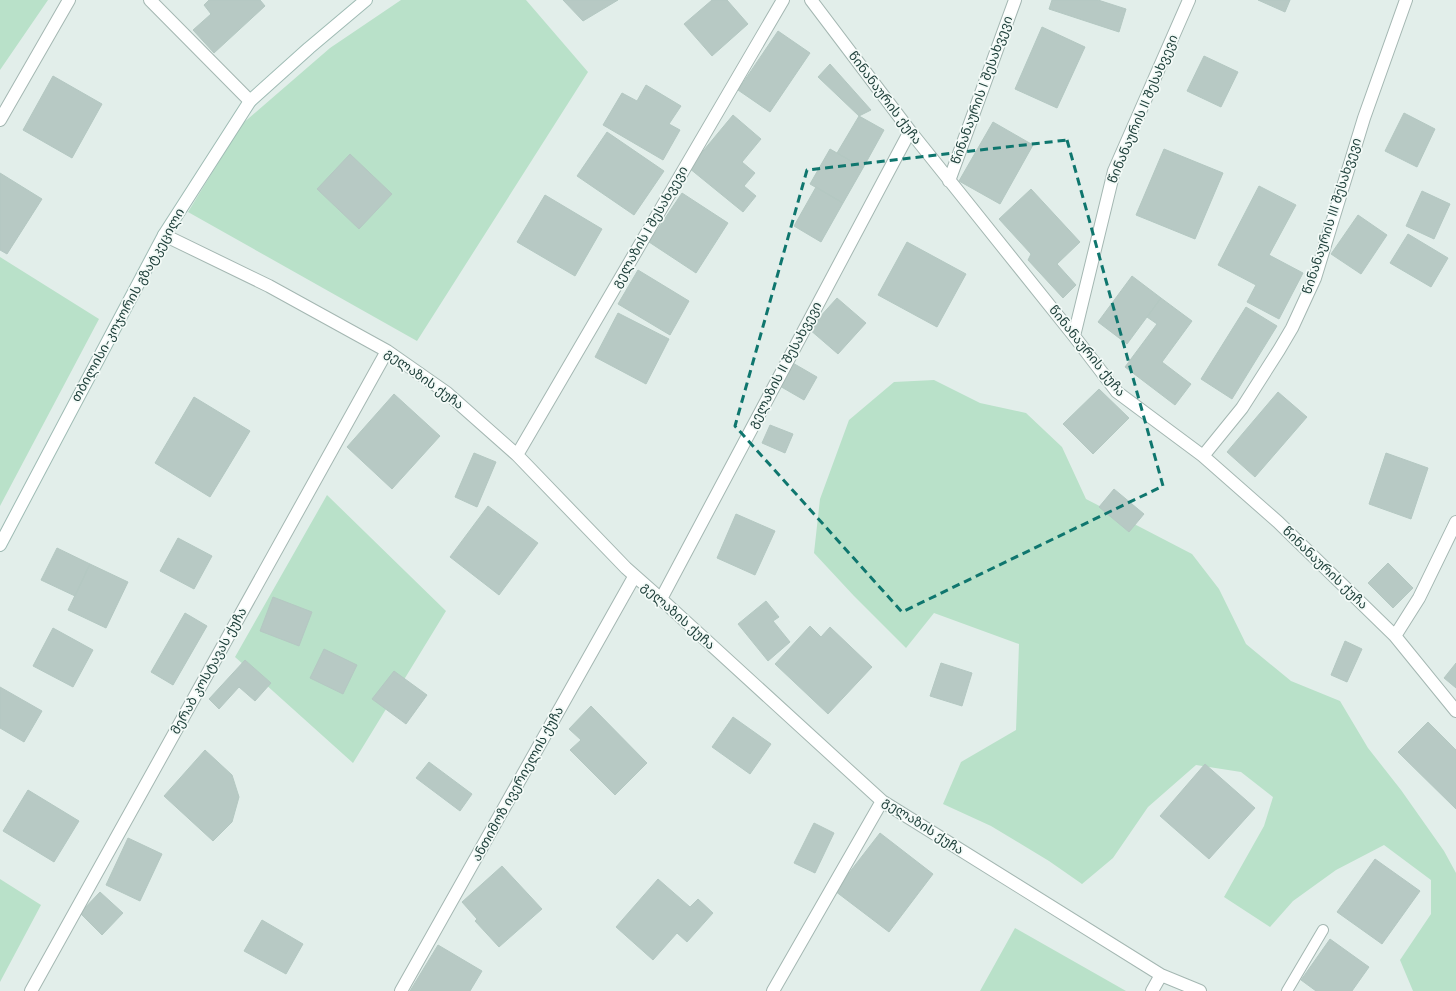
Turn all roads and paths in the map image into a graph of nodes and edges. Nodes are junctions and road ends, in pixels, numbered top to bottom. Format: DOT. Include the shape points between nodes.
graph roads {
  1 [pos="69,0"];
  2 [pos="150,0"];
  3 [pos="366,0"];
  4 [pos="783,0"];
  5 [pos="811,0"];
  6 [pos="1015,0"];
  7 [pos="1189,0"];
  8 [pos="1406,0"];
  9 [pos="250,101"];
  10 [pos="0,120"];
  11 [pos="910,131"];
  12 [pos="949,181"];
  13 [pos="164,235"];
  14 [pos="1074,336"];
  15 [pos="387,351"];
  16 [pos="517,455"];
  17 [pos="1203,456"];
  18 [pos="1456,522"];
  19 [pos="0,545"];
  20 [pos="634,577"];
  21 [pos="661,599"];
  22 [pos="1395,636"];
  23 [pos="1456,711"];
  24 [pos="882,801"];
  25 [pos="1323,930"];
  26 [pos="1161,974"];
  27 [pos="31,991"];
  28 [pos="401,991"];
  29 [pos="773,991"];
  30 [pos="1152,991"];
  31 [pos="1200,991"];
  32 [pos="1288,991"];
  1 -- 10 [label="street"];
  2 -- 9 [label="street"];
  3 -- 9 [label="street, თბილისი-კოჯორის გზატკეცილი"];
  4 -- 16 [label="street, გელაზის I შესახვევი"];
  5 -- 11 [label="street, წინანაურის ქუჩა"];
  6 -- 12 [label="street, წინანაურის I შესახვევი"];
  7 -- 14 [label="street, წინანაურის II შესახვევი" via="1114,171"];
  8 -- 17 [label="street, წინანაურის III შესახვევი" via="1364,118 1315,278 1292,328 1275,356 1242,408"];
  9 -- 13 [label="street, თბილისი-კოჯორის გზატკეცილი"];
  11 -- 12 [label="street, წინანაურის ქუჩა"];
  11 -- 21 [label="street, გელაზის II შესახვევი"];
  12 -- 14 [label="street, წინანაურის ქუჩა"];
  13 -- 15 [label="street, გელაზის ქუჩა" via="269,286"];
  13 -- 19 [label="street, თბილისი-კოჯორის გზატკეცილი"];
  14 -- 17 [label="street, წინანაურის ქუჩა" via="1117,392"];
  15 -- 16 [label="street, გელაზის ქუჩა" via="447,393"];
  15 -- 27 [label="street, მერაბ კოსტავას ქუჩა"];
  16 -- 20 [label="street, გელაზის ქუჩა"];
  17 -- 22 [label="street, წინანაურის ქუჩა" via="1278,522"];
  18 -- 22 [label="street" via="1419,598"];
  20 -- 21 [label="street, გელაზის ქუჩა"];
  20 -- 28 [label="street, ანთიმოზ ივერიელის ქუჩა"];
  21 -- 24 [label="street, გელაზის ქუჩა"];
  22 -- 23 [label="street, წინანაურის ქუჩა"];
  24 -- 26 [label="street, გელაზის ქუჩა"];
  24 -- 29 [label="street"];
  25 -- 32 [label="lane"];
  26 -- 30 [label="street"];
  26 -- 31 [label="street, გელაზის ქუჩა"];
}
